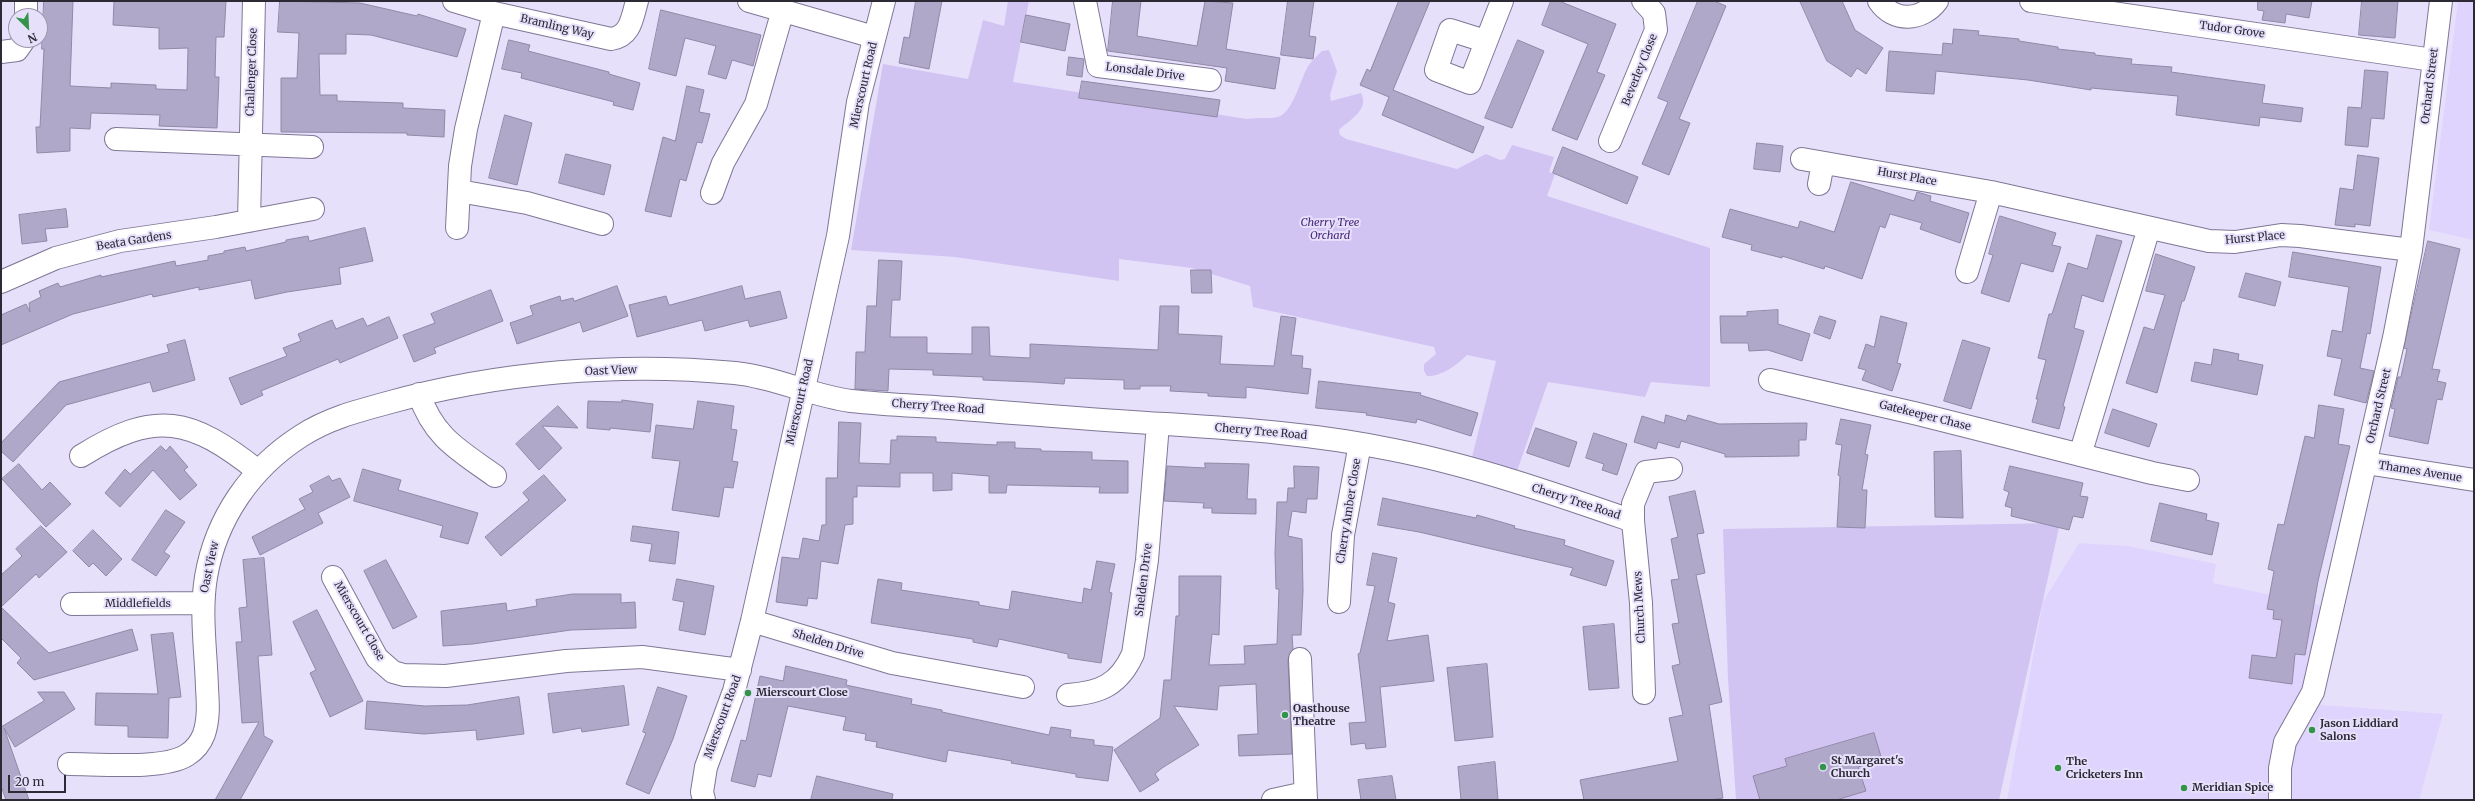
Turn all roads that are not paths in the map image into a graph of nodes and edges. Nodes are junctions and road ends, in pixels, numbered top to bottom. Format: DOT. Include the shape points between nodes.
graph roads {
  1 [pos="254,1"];
  2 [pos="454,1"];
  3 [pos="637,1"];
  4 [pos="749,1"];
  5 [pos="884,1"];
  6 [pos="1085,1"];
  7 [pos="1502,1"];
  8 [pos="1643,1"];
  9 [pos="1879,1"];
  10 [pos="1937,1"];
  11 [pos="2031,1"];
  12 [pos="2440,1"];
  13 [pos="783,10"];
  14 [pos="494,13"];
  15 [pos="874,37"];
  16 [pos="1485,41"];
  17 [pos="18,48"];
  18 [pos="1,52"];
  19 [pos="2433,60"];
  20 [pos="1210,80"];
  21 [pos="116,139"];
  22 [pos="1610,141"];
  23 [pos="250,143"];
  24 [pos="312,147"];
  25 [pos="1802,159"];
  26 [pos="1823,163"];
  27 [pos="1819,184"];
  28 [pos="459,191"];
  29 [pos="1991,192"];
  30 [pos="712,193"];
  31 [pos="313,209"];
  32 [pos="249,221"];
  33 [pos="602,224"];
  34 [pos="457,228"];
  35 [pos="2149,228"];
  36 [pos="2411,250"];
  37 [pos="1968,272"];
  38 [pos="1,282"];
  39 [pos="1770,380"];
  40 [pos="803,388"];
  41 [pos="419,394"];
  42 [pos="1158,424"];
  43 [pos="1360,444"];
  44 [pos="2080,455"];
  45 [pos="81,456"];
  46 [pos="2366,463"];
  47 [pos="1671,469"];
  48 [pos="258,471"];
  49 [pos="495,476"];
  50 [pos="2188,480"];
  51 [pos="2474,480"];
  52 [pos="1633,521"];
  53 [pos="333,577"];
  54 [pos="1339,602"];
  55 [pos="203,603"];
  56 [pos="72,604"];
  57 [pos="752,621"];
  58 [pos="1300,659"];
  59 [pos="740,670"];
  60 [pos="1023,687"];
  61 [pos="1644,693"];
  62 [pos="1068,695"];
  63 [pos="69,764"];
  64 [pos="1306,796"];
  65 [pos="704,800"];
  66 [pos="1273,800"];
  67 [pos="2280,800"];
  1 -- 23 [label="street, Challenger Close"];
  2 -- 14 [label="street, Bramling Way"];
  3 -- 14 [label="street, Bramling Way" via="629,28 624,34 611,39"];
  4 -- 13 [label="street"];
  5 -- 15 [label="street, Mierscourt Road"];
  6 -- 20 [label="street, Lonsdale Drive" via="1098,66"];
  7 -- 16 [label="street"];
  8 -- 22 [label="street, Beverley Close" via="1654,12 1656,30"];
  9 -- 10 [label="street" via="1891,13 1913,17 1923,14"];
  11 -- 19 [label="street, Tudor Grove"];
  12 -- 19 [label="street, Orchard Street"];
  13 -- 15 [label="street"];
  13 -- 30 [label="street" via="756,104 723,163"];
  14 -- 28 [label="street" via="466,130"];
  15 -- 40 [label="street, Mierscourt Road" via="856,112 838,236"];
  17 -- 18 [label="street"];
  19 -- 36 [label="street, Orchard Street"];
  21 -- 23 [label="street"];
  23 -- 24 [label="street"];
  23 -- 32 [label="street"];
  25 -- 26 [label="street, Hurst Place"];
  26 -- 27 [label="street"];
  26 -- 29 [label="street, Hurst Place"];
  28 -- 33 [label="street" via="527,203"];
  28 -- 34 [label="street"];
  29 -- 35 [label="street, Hurst Place"];
  29 -- 37 [label="street"];
  31 -- 32 [label="street, Beata Gardens"];
  32 -- 38 [label="street, Beata Gardens" via="98,246 56,258"];
  35 -- 36 [label="street, Hurst Place" via="2209,241 2235,242 2281,235"];
  35 -- 44 [label="street"];
  36 -- 46 [label="street, Orchard Street"];
  39 -- 44 [label="street, Gatekeeper Chase"];
  40 -- 41 [label="street, Oast View" via="765,377 734,373 608,371 491,381"];
  40 -- 42 [label="street, Cherry Tree Road" via="848,400"];
  40 -- 57 [label="street, Mierscourt Road"];
  41 -- 48 [label="street, Oast View" via="330,420 303,434"];
  41 -- 49 [label="street" via="425,412 441,435"];
  42 -- 43 [label="street, Cherry Tree Road" via="1269,432"];
  42 -- 62 [label="street, Shelden Drive" via="1147,560 1133,654 1117,680 1092,692"];
  43 -- 52 [label="street, Cherry Tree Road" via="1471,468"];
  43 -- 54 [label="street, Cherry Amber Close" via="1343,535"];
  44 -- 50 [label="street, Gatekeeper Chase"];
  45 -- 48 [label="street" via="113,437 135,429 153,425 173,425 206,435 232,450"];
  46 -- 51 [label="street, Thames Avenue"];
  46 -- 67 [label="street, Orchard Street" via="2313,692 2288,737 2282,756"];
  47 -- 52 [label="street, Cherry Tree Road" via="1646,472 1633,504"];
  48 -- 55 [label="street, Oast View" via="243,488 219,531 210,560"];
  52 -- 61 [label="street, Church Mews" via="1641,603"];
  53 -- 59 [label="street, Mierscourt Close" via="377,658 392,672 404,675 446,676 566,661 642,657"];
  55 -- 56 [label="street, Middlefields"];
  55 -- 63 [label="street, Oast View" via="208,704 204,735 198,746 174,761 159,764"];
  57 -- 59 [label="street, Mierscourt Road"];
  57 -- 60 [label="street, Shelden Drive" via="892,663"];
  58 -- 64 [label="street"];
  59 -- 65 [label="street, Mierscourt Road" via="706,767 702,785"];
  64 -- 66 [label="street"];
}
